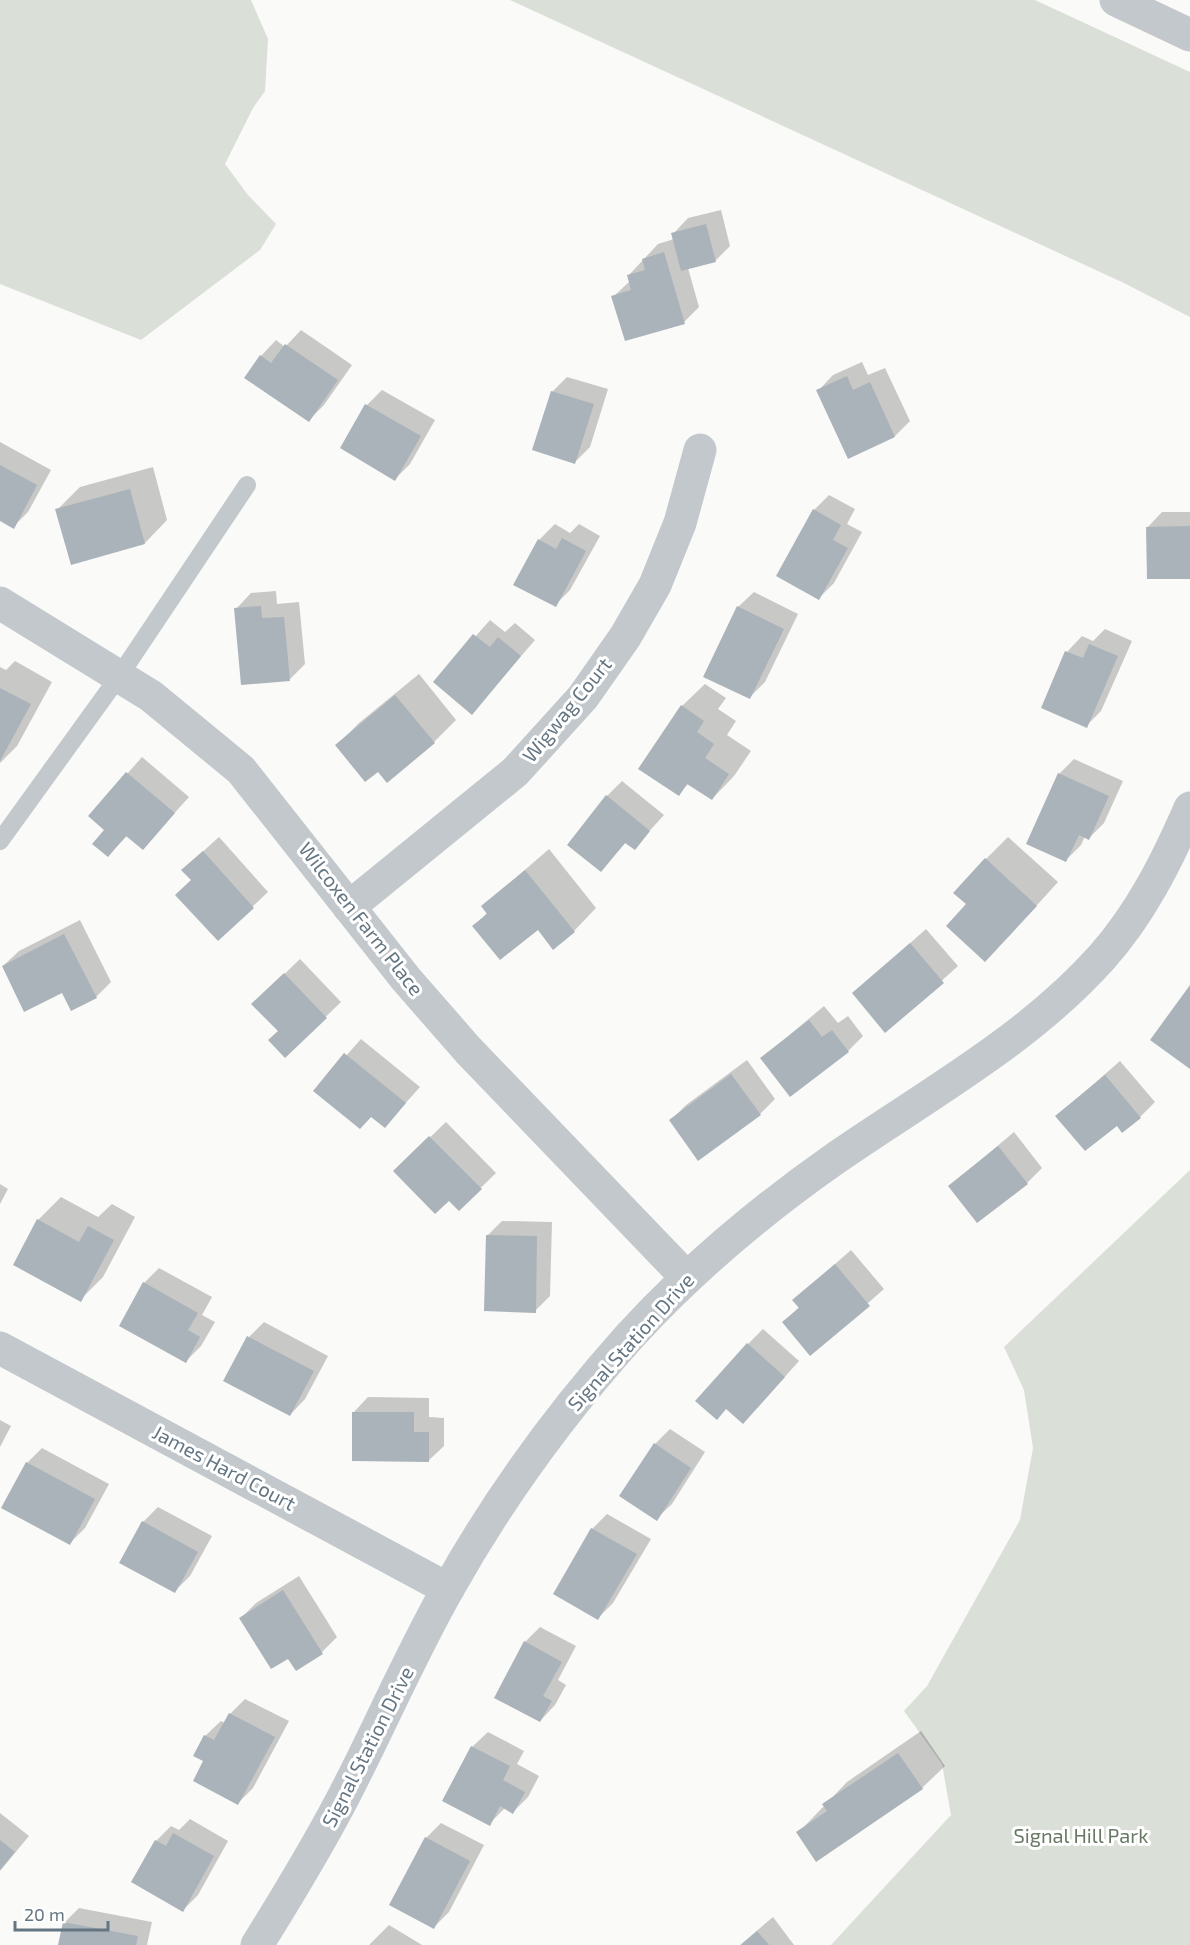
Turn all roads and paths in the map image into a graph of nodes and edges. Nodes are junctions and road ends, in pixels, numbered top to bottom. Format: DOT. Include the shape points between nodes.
graph roads {
  1 [pos="1116,0"];
  2 [pos="1190,35"];
  3 [pos="700,450"];
  4 [pos="247,486"];
  5 [pos="0,603"];
  6 [pos="120,675"];
  7 [pos="1190,808"];
  8 [pos="0,841"];
  9 [pos="349,907"];
  10 [pos="687,1278"];
  11 [pos="0,1348"];
  12 [pos="448,1589"];
  13 [pos="257,1945"];
  1 -- 2 [label="street"];
  3 -- 9 [label="street, Wigwag Court" via="680,523 655,585 583,697 515,772"];
  4 -- 6 [label="lane"];
  5 -- 6 [label="street, Wilcoxen Farm Place"];
  6 -- 8 [label="lane"];
  6 -- 9 [label="street, Wilcoxen Farm Place" via="152,696 240,770"];
  7 -- 10 [label="street, Signal Station Drive" via="1171,853 1141,906 1105,954 1063,998 1026,1029 753,1219"];
  9 -- 10 [label="street, Wilcoxen Farm Place" via="468,1050"];
  10 -- 12 [label="street, Signal Station Drive" via="628,1339 558,1423 500,1504"];
  11 -- 12 [label="street, James Hard Court"];
  12 -- 13 [label="street, Signal Station Drive" via="322,1836"];
}
